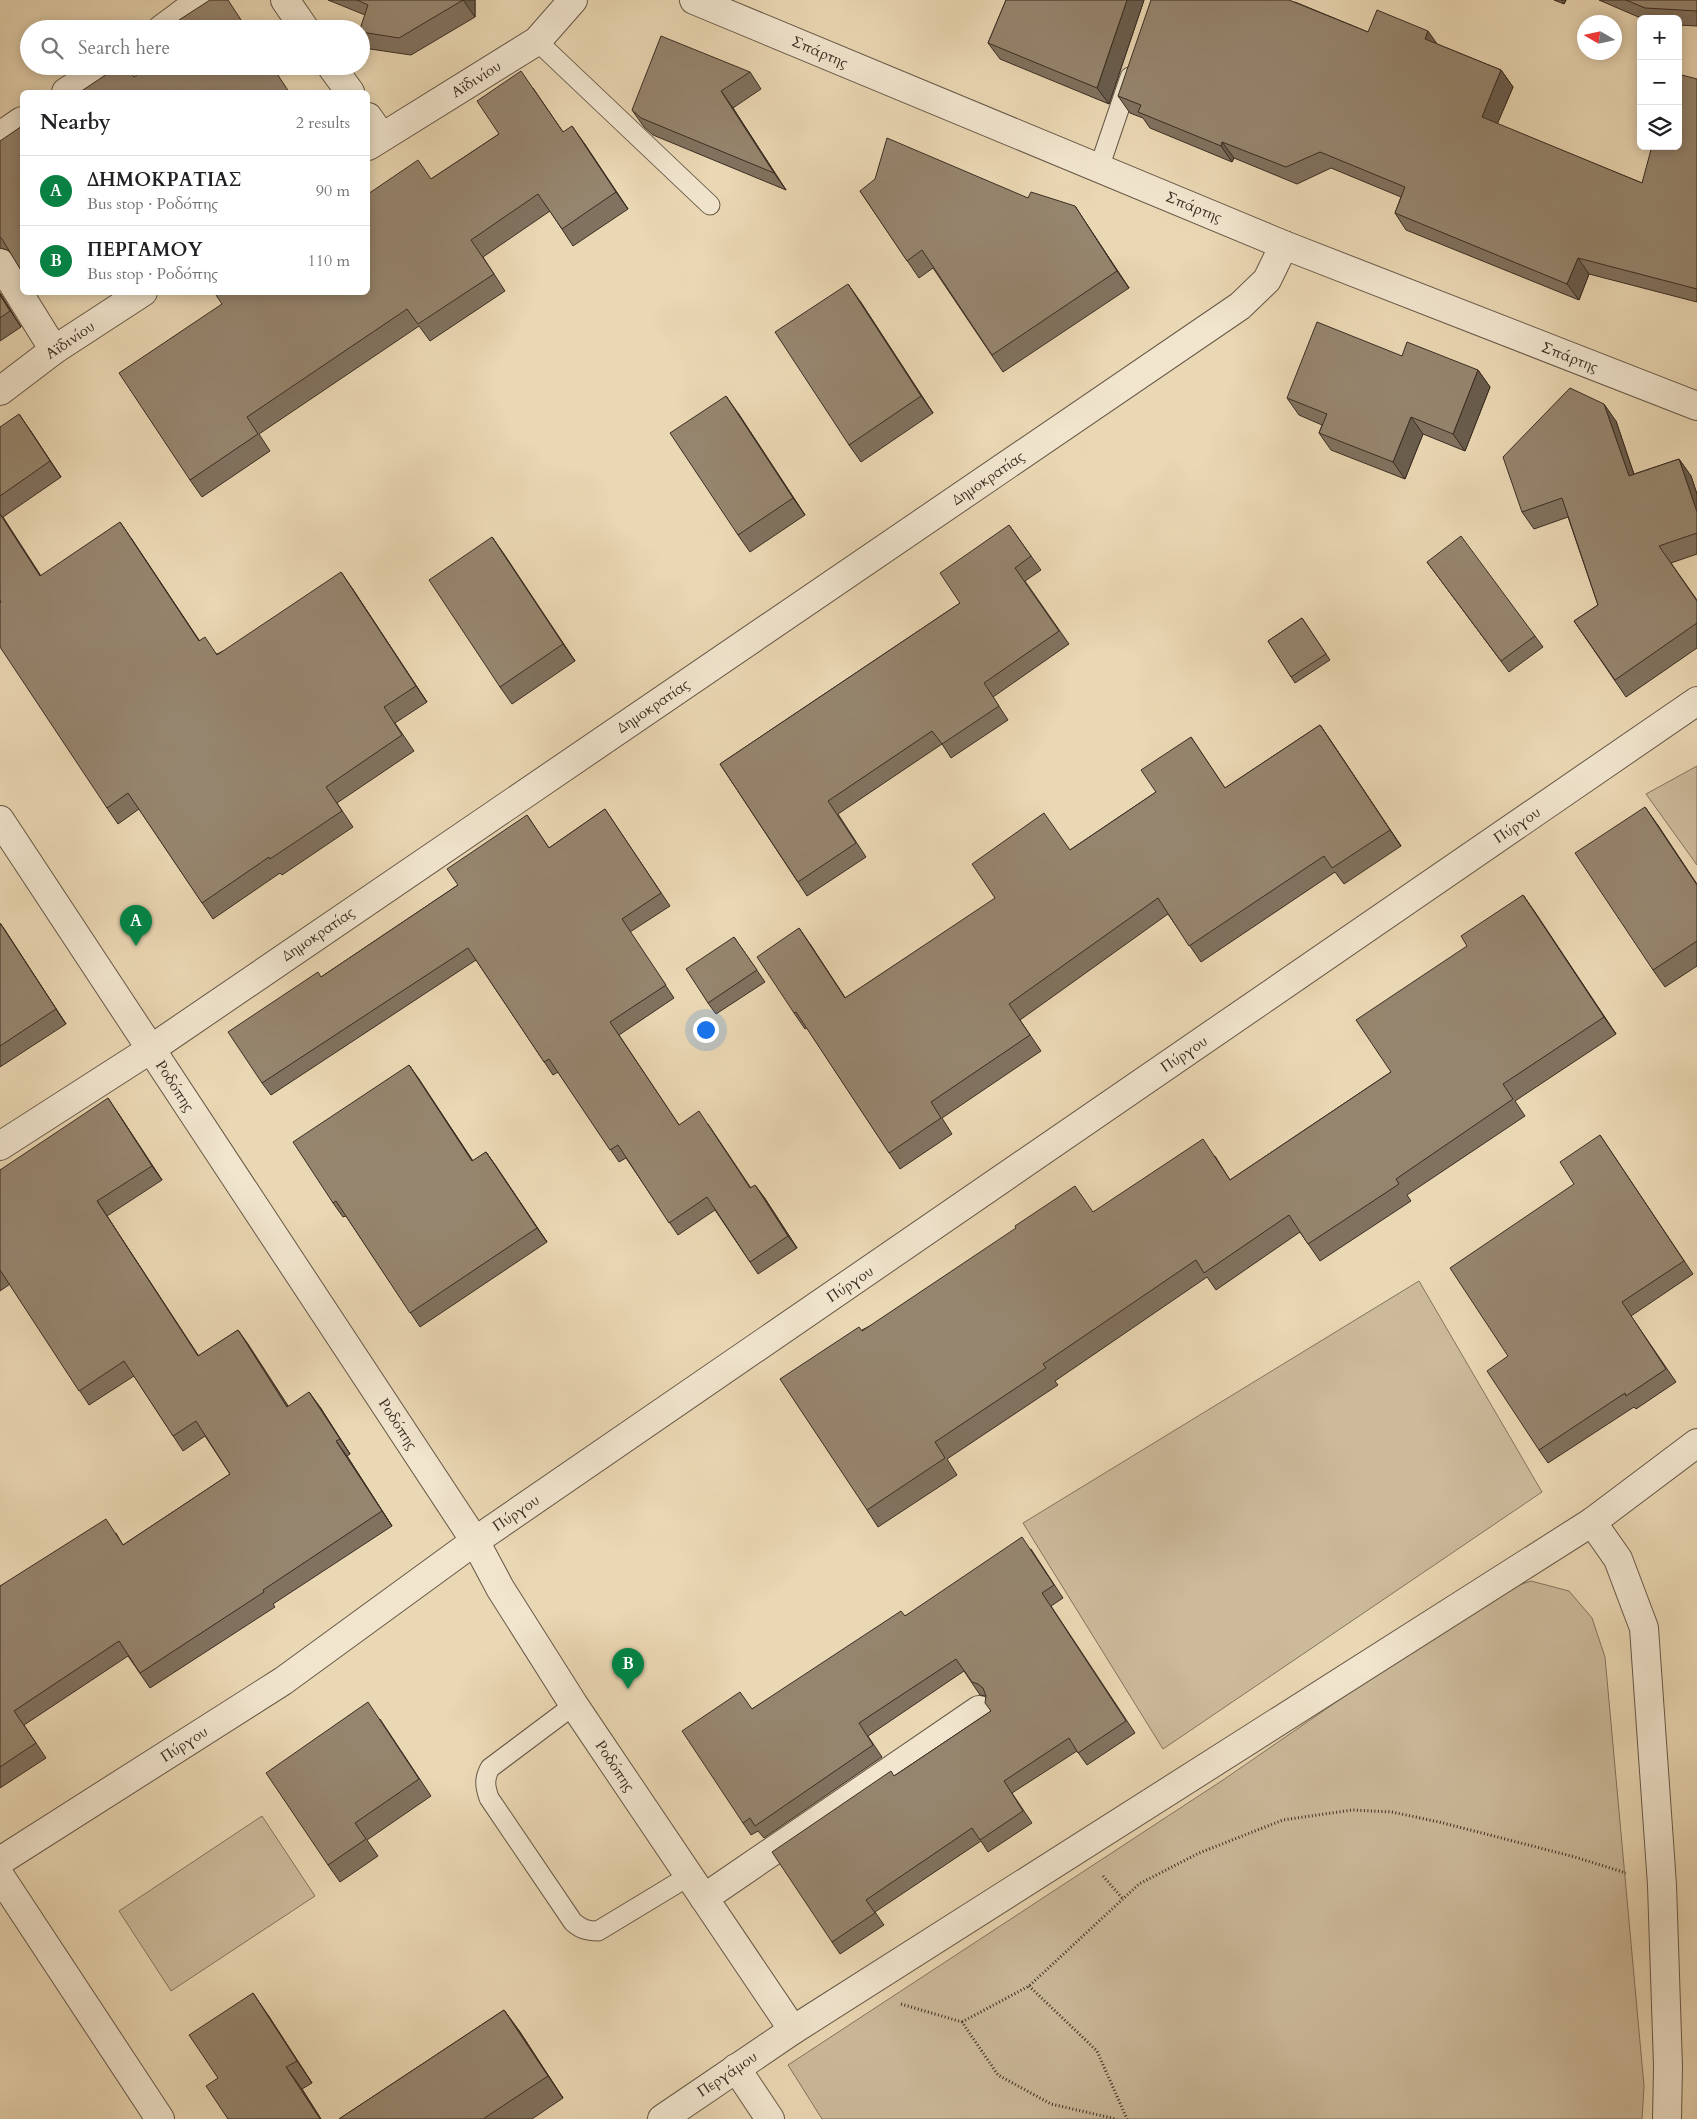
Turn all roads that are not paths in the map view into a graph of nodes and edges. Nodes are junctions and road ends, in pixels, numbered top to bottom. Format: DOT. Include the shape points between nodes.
graph roads {
  1 [pos="201,0"];
  2 [pos="285,0"];
  3 [pos="573,0"];
  4 [pos="694,0"];
  5 [pos="174,20"];
  6 [pos="299,20"];
  7 [pos="536,41"];
  8 [pos="1137,56"];
  9 [pos="92,75"];
  10 [pos="338,75"];
  11 [pos="69,90"];
  12 [pos="349,90"];
  13 [pos="20,122"];
  14 [pos="372,134"];
  15 [pos="0,136"];
  16 [pos="1099,168"];
  17 [pos="710,205"];
  18 [pos="1284,244"];
  19 [pos="0,263"];
  20 [pos="138,295"];
  21 [pos="54,350"];
  22 [pos="0,390"];
  23 [pos="1697,406"];
  24 [pos="1697,702"];
  25 [pos="0,820"];
  26 [pos="150,1049"];
  27 [pos="0,1146"];
  28 [pos="1697,1443"];
  29 [pos="1592,1522"];
  30 [pos="475,1541"];
  31 [pos="574,1705"];
  32 [pos="980,1710"];
  33 [pos="0,1862"];
  34 [pos="0,1876"];
  35 [pos="696,1887"];
  36 [pos="792,2030"];
  37 [pos="736,2068"];
  38 [pos="160,2119"];
  39 [pos="662,2119"];
  40 [pos="770,2119"];
  41 [pos="1668,2119"];
  1 -- 5 [label="street"];
  2 -- 6 [label="street"];
  3 -- 7 [label="street, Αϊδινίου"];
  4 -- 16 [label="street, Σπάρτης"];
  7 -- 14 [label="street, Αϊδινίου"];
  7 -- 17 [label="lane"];
  8 -- 16 [label="lane"];
  9 -- 11 [label="street"];
  10 -- 12 [label="street"];
  13 -- 15 [label="street"];
  16 -- 18 [label="street, Σπάρτης"];
  18 -- 23 [label="street, Σπάρτης"];
  18 -- 26 [label="street, Δημοκρατίας" via="1267,280 1240,306"];
  19 -- 21 [label="street"];
  20 -- 21 [label="street, Αϊδινίου"];
  21 -- 22 [label="street, Αϊδινίου"];
  24 -- 30 [label="street, Πύργου"];
  25 -- 26 [label="street, Ροδόπης"];
  26 -- 27 [label="street, Δημοκρατίας"];
  26 -- 30 [label="street, Ροδόπης"];
  28 -- 29 [label="street, Περγάμου"];
  29 -- 36 [label="street, Περγάμου"];
  29 -- 41 [label="street" via="1618,1559 1644,1628 1662,1885"];
  30 -- 31 [label="street, Ροδόπης" via="500,1588"];
  30 -- 33 [label="street, Πύργου" via="283,1681"];
  31 -- 35 [label="street, Ροδόπης"];
  31 -- 35 [label="lane" via="490,1768 485,1781 489,1798 580,1928 598,1931"];
  32 -- 35 [label="street"];
  34 -- 38 [label="street"];
  35 -- 36 [label="street, Ροδόπης"];
  36 -- 37 [label="street, Περγάμου"];
  37 -- 39 [label="street, Περγάμου"];
  37 -- 40 [label="street"];
}
